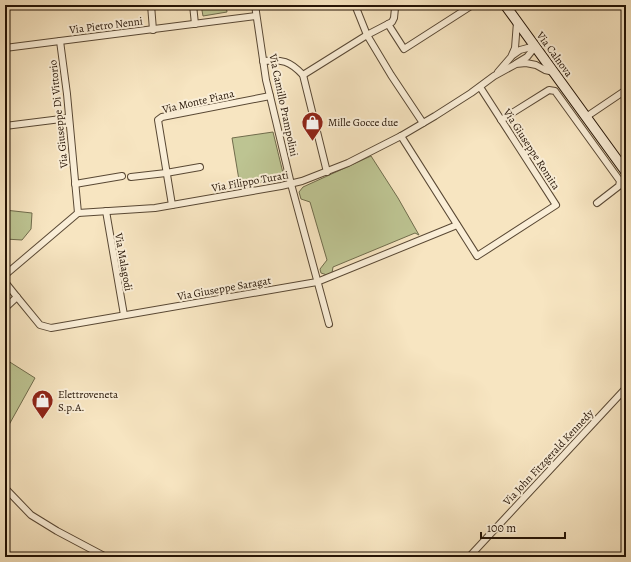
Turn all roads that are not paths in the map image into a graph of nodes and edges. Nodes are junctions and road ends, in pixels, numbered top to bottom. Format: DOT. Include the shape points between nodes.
graph roads {
  1 [pos="151,5"];
  2 [pos="193,5"];
  3 [pos="255,5"];
  4 [pos="355,5"];
  5 [pos="505,5"];
  6 [pos="396,6"];
  7 [pos="471,6"];
  8 [pos="256,16"];
  9 [pos="517,22"];
  10 [pos="390,23"];
  11 [pos="195,24"];
  12 [pos="153,30"];
  13 [pos="367,35"];
  14 [pos="60,41"];
  15 [pos="535,46"];
  16 [pos="5,48"];
  17 [pos="511,57"];
  18 [pos="263,61"];
  19 [pos="516,64"];
  20 [pos="554,72"];
  21 [pos="303,75"];
  22 [pos="494,76"];
  23 [pos="480,86"];
  24 [pos="626,90"];
  25 [pos="270,96"];
  26 [pos="586,117"];
  27 [pos="69,118"];
  28 [pos="501,120"];
  29 [pos="423,123"];
  30 [pos="5,126"];
  31 [pos="401,136"];
  32 [pos="200,167"];
  33 [pos="327,172"];
  34 [pos="626,172"];
  35 [pos="166,173"];
  36 [pos="122,176"];
  37 [pos="131,177"];
  38 [pos="75,184"];
  39 [pos="291,184"];
  40 [pos="597,203"];
  41 [pos="172,206"];
  42 [pos="106,211"];
  43 [pos="78,213"];
  44 [pos="457,226"];
  45 [pos="5,275"];
  46 [pos="5,282"];
  47 [pos="317,282"];
  48 [pos="17,297"];
  49 [pos="5,308"];
  50 [pos="124,316"];
  51 [pos="329,324"];
  52 [pos="626,388"];
  53 [pos="5,488"];
  54 [pos="106,557"];
  55 [pos="469,557"];
  1 -- 12 [label="street"];
  2 -- 11 [label="street"];
  3 -- 8 [label="street, Via Camillo Prampolini"];
  4 -- 13 [label="street"];
  5 -- 9 [label="main road, Via Calnova"];
  6 -- 10 [label="street" via="394,18"];
  7 -- 10 [label="street" via="404,49"];
  8 -- 11 [label="street, Via Pietro Nenni"];
  8 -- 18 [label="street, Via Camillo Prampolini"];
  9 -- 15 [label="main road, Via Calnova"];
  9 -- 17 [label="street, Via Filippo Turati" via="516,48"];
  10 -- 13 [label="street"];
  11 -- 12 [label="street, Via Pietro Nenni"];
  12 -- 14 [label="street, Via Pietro Nenni"];
  13 -- 21 [label="street"];
  13 -- 29 [label="street"];
  14 -- 16 [label="street, Via Pietro Nenni"];
  14 -- 27 [label="street, Via Giuseppe Di Vittorio"];
  15 -- 17 [label="street, Via Filippo Turati" via="520,50"];
  15 -- 19 [label="street, Via Filippo Turati"];
  15 -- 20 [label="main road, Via Calnova"];
  17 -- 22 [label="street, Via Filippo Turati"];
  18 -- 21 [label="street" via="285,62 293,65"];
  18 -- 25 [label="street, Via Camillo Prampolini"];
  19 -- 20 [label="street" via="536,65"];
  19 -- 22 [label="street, Via Filippo Turati"];
  20 -- 26 [label="main road, Via Calnova"];
  21 -- 33 [label="street"];
  22 -- 23 [label="street, Via Filippo Turati"];
  23 -- 28 [label="street, Via Giuseppe Romita"];
  23 -- 29 [label="street, Via Filippo Turati"];
  24 -- 26 [label="street"];
  25 -- 35 [label="street, Via Monte Piana" via="162,117 158,120"];
  25 -- 39 [label="street, Via Camillo Prampolini"];
  26 -- 34 [label="main road, Via Calnova"];
  27 -- 30 [label="street"];
  27 -- 38 [label="street, Via Giuseppe Di Vittorio"];
  28 -- 40 [label="street" via="549,90 555,91 620,181 619,186"];
  28 -- 44 [label="street, Via Giuseppe Romita" via="556,205 478,256"];
  29 -- 31 [label="street, Via Filippo Turati"];
  31 -- 33 [label="street, Via Filippo Turati"];
  31 -- 44 [label="street, Via Giuseppe Romita"];
  32 -- 35 [label="street"];
  33 -- 39 [label="street, Via Filippo Turati"];
  35 -- 37 [label="street"];
  35 -- 41 [label="street, Via Monte Piana"];
  36 -- 38 [label="street"];
  38 -- 43 [label="street, Via Giuseppe Di Vittorio"];
  39 -- 41 [label="street, Via Filippo Turati"];
  39 -- 47 [label="street, Via Camillo Prampolini"];
  41 -- 42 [label="street, Via Filippo Turati"];
  42 -- 43 [label="street, Via Filippo Turati"];
  42 -- 50 [label="street, Via Malagodi"];
  43 -- 45 [label="street"];
  44 -- 47 [label="street, Via Giuseppe Saragat"];
  46 -- 48 [label="street, Via Giuseppe Saragat"];
  47 -- 50 [label="street, Via Giuseppe Saragat"];
  47 -- 51 [label="street, Via Camillo Prampolini"];
  48 -- 49 [label="street"];
  48 -- 50 [label="street, Via Giuseppe Saragat" via="40,325 51,328"];
  52 -- 55 [label="street, Via John Fitzgerald Kennedy"];
  53 -- 54 [label="street" via="31,515"];
}
